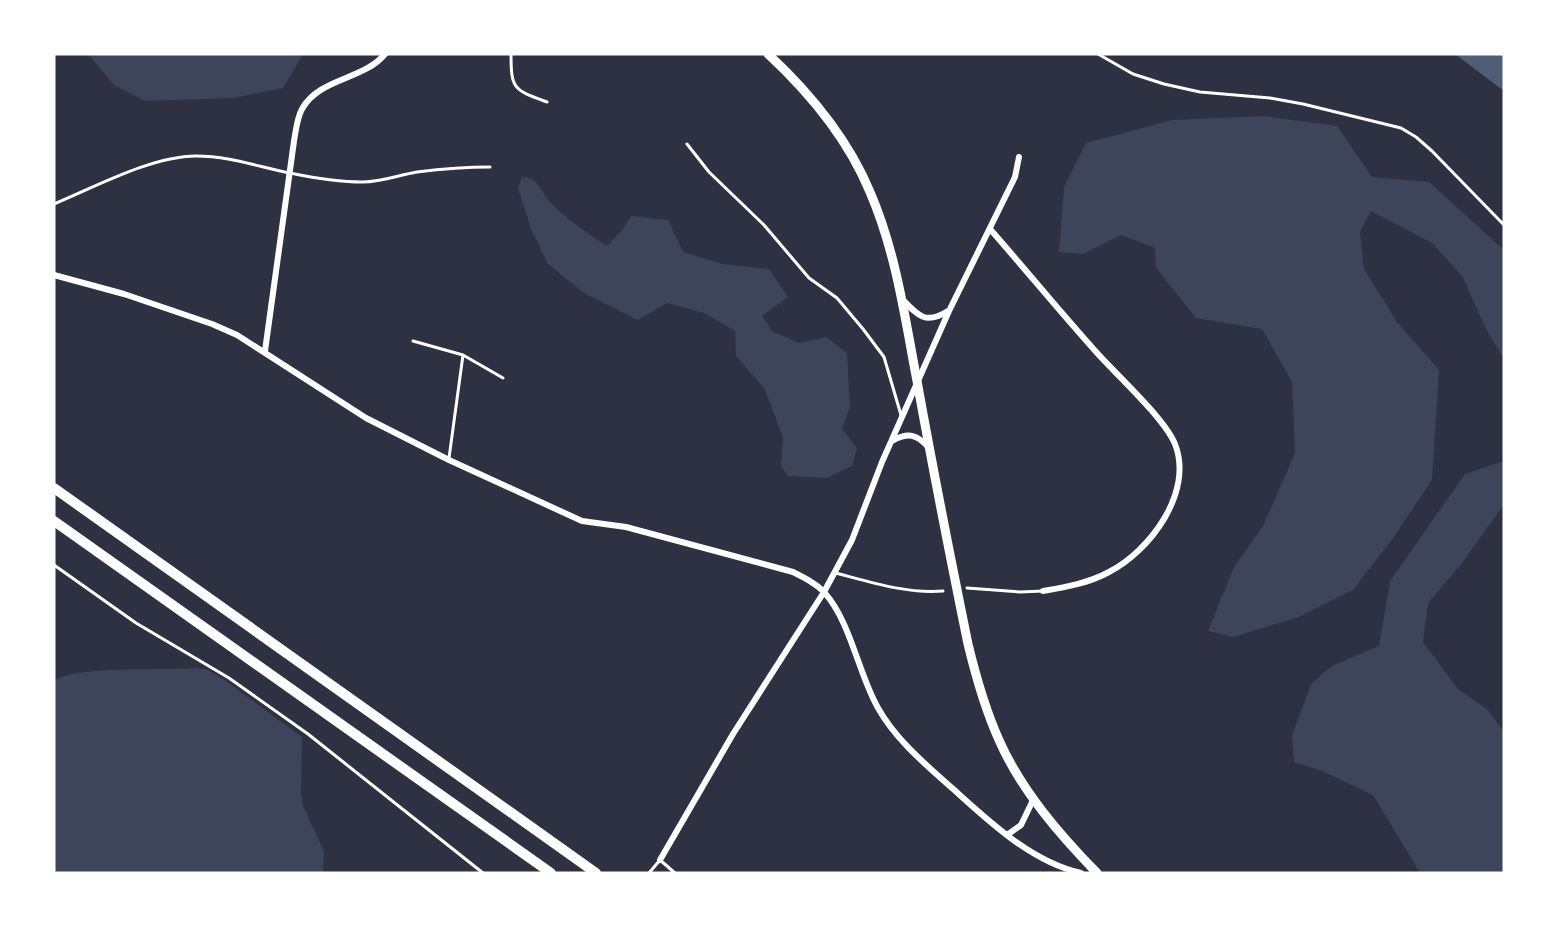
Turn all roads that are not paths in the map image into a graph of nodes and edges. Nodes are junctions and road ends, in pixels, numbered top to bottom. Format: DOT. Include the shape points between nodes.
graph roads {
  1 [pos="385,54"];
  2 [pos="511,54"];
  3 [pos="768,54"];
  4 [pos="1098,54"];
  5 [pos="547,102"];
  6 [pos="687,144"];
  7 [pos="1019,157"];
  8 [pos="490,167"];
  9 [pos="290,173"];
  10 [pos="54,204"];
  11 [pos="1504,225"];
  12 [pos="990,229"];
  13 [pos="54,275"];
  14 [pos="901,297"];
  15 [pos="949,311"];
  16 [pos="413,341"];
  17 [pos="265,351"];
  18 [pos="463,355"];
  19 [pos="503,378"];
  20 [pos="917,382"];
  21 [pos="902,417"];
  22 [pos="891,441"];
  23 [pos="930,448"];
  24 [pos="449,460"];
  25 [pos="54,488"];
  26 [pos="54,521"];
  27 [pos="54,565"];
  28 [pos="834,572"];
  29 [pos="967,588"];
  30 [pos="943,591"];
  31 [pos="1043,591"];
  32 [pos="824,592"];
  33 [pos="1034,798"];
  34 [pos="1007,835"];
  35 [pos="660,860"];
  36 [pos="483,873"];
  37 [pos="550,873"];
  38 [pos="596,873"];
  39 [pos="649,873"];
  40 [pos="675,873"];
  41 [pos="1081,873"];
  42 [pos="1097,873"];
  1 -- 9 [label="street" via="372,66 309,99 298,120"];
  2 -- 5 [label="lane" via="512,81 517,89"];
  3 -- 14 [label="main road" via="822,112 857,166 882,225"];
  4 -- 11 [label="lane" via="1133,74 1164,84 1303,104 1401,128 1432,151"];
  6 -- 21 [label="lane" via="809,278 837,298 863,329 884,357"];
  7 -- 12 [label="street" via="1015,177"];
  8 -- 9 [label="lane" via="428,171 372,182"];
  9 -- 10 [label="lane" via="233,159 179,157"];
  9 -- 17 [label="street"];
  12 -- 15 [label="street"];
  12 -- 31 [label="street" via="1160,421 1178,458 1174,497 1143,547 1109,573"];
  13 -- 17 [label="street" via="193,316"];
  14 -- 15 [label="street" via="923,318 938,318"];
  14 -- 20 [label="main road"];
  15 -- 20 [label="street"];
  16 -- 18 [label="lane"];
  17 -- 24 [label="street" via="366,418"];
  18 -- 19 [label="lane"];
  18 -- 24 [label="lane"];
  20 -- 21 [label="street"];
  20 -- 23 [label="main road"];
  21 -- 22 [label="street"];
  22 -- 23 [label="street" via="911,435"];
  22 -- 28 [label="street" via="852,540"];
  23 -- 33 [label="main road" via="976,678 1000,742"];
  24 -- 32 [label="street" via="582,521 626,527 793,572"];
  25 -- 38 [label="highway"];
  26 -- 37 [label="highway"];
  27 -- 36 [label="lane" via="308,734"];
  28 -- 30 [label="lane" via="898,588"];
  28 -- 32 [label="street"];
  29 -- 31 [label="lane"];
  32 -- 34 [label="street" via="889,726 936,774"];
  32 -- 35 [label="street" via="733,734"];
  33 -- 34 [label="street" via="1021,825"];
  33 -- 42 [label="main road" via="1065,840"];
  34 -- 41 [label="street" via="1052,864"];
  35 -- 39 [label="lane"];
  35 -- 40 [label="lane"];
}
